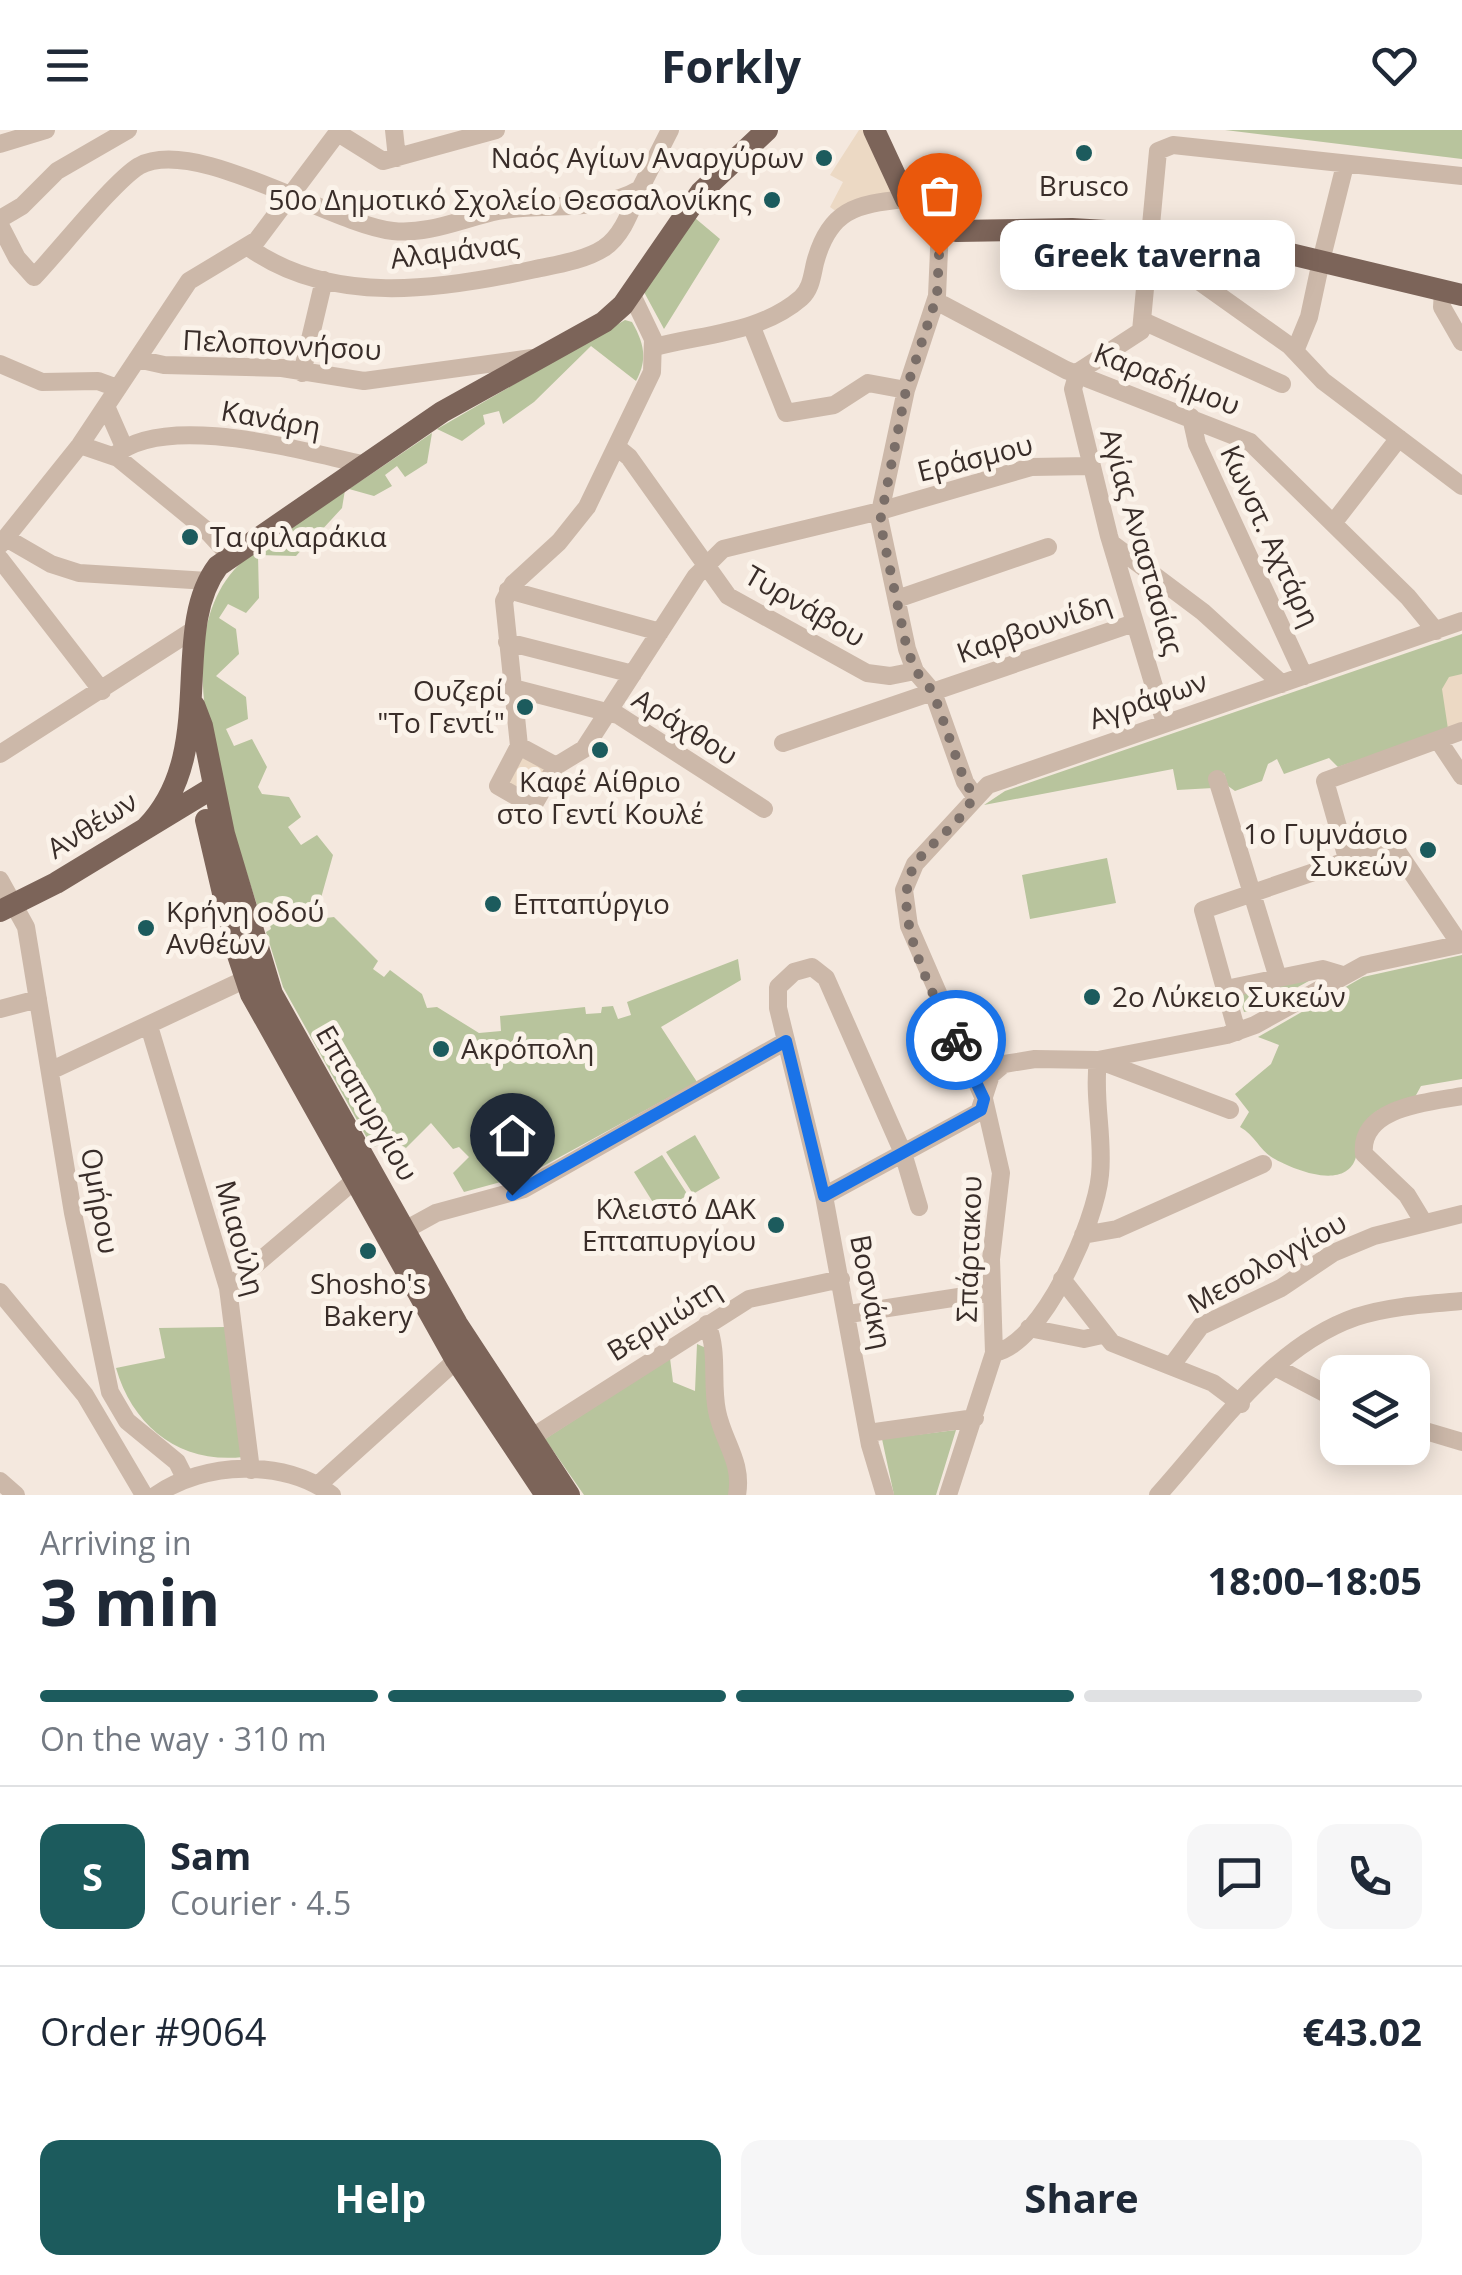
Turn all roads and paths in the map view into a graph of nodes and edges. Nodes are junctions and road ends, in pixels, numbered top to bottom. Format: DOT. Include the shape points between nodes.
graph roads {
  1 [pos="46,130"];
  2 [pos="128,130"];
  3 [pos="394,130"];
  4 [pos="496,130"];
  5 [pos="670,130"];
  6 [pos="768,130"];
  7 [pos="874,130"];
  8 [pos="0,144"];
  9 [pos="397,158"];
  10 [pos="1345,165"];
  11 [pos="1462,176"];
  12 [pos="640,189"];
  13 [pos="292,197"];
  14 [pos="906,199"];
  15 [pos="0,222"];
  16 [pos="940,228"];
  17 [pos="1149,239"];
  18 [pos="248,247"];
  19 [pos="1323,255"];
  20 [pos="324,280"];
  21 [pos="631,293"];
  22 [pos="1452,293"];
  23 [pos="936,301"];
  24 [pos="1143,321"];
  25 [pos="752,325"];
  26 [pos="1462,342"];
  27 [pos="655,347"];
  28 [pos="1295,351"];
  29 [pos="542,356"];
  30 [pos="137,359"];
  31 [pos="0,364"];
  32 [pos="302,373"];
  33 [pos="1076,374"];
  34 [pos="1282,384"];
  35 [pos="117,388"];
  36 [pos="906,390"];
  37 [pos="106,406"];
  38 [pos="1191,417"];
  39 [pos="1399,438"];
  40 [pos="80,445"];
  41 [pos="618,448"];
  42 [pos="119,451"];
  43 [pos="362,464"];
  44 [pos="1091,466"];
  45 [pos="1462,486"];
  46 [pos="880,511"];
  47 [pos="1334,522"];
  48 [pos="3,541"];
  49 [pos="1111,543"];
  50 [pos="1048,547"];
  51 [pos="230,556"];
  52 [pos="0,558"];
  53 [pos="704,565"];
  54 [pos="208,581"];
  55 [pos="508,590"];
  56 [pos="896,599"];
  57 [pos="1462,622"];
  58 [pos="1134,623"];
  59 [pos="198,627"];
  60 [pos="1436,630"];
  61 [pos="660,632"];
  62 [pos="507,642"];
  63 [pos="916,671"];
  64 [pos="633,674"];
  65 [pos="1304,676"];
  66 [pos="1282,684"];
  67 [pos="514,688"];
  68 [pos="102,692"];
  69 [pos="933,692"];
  70 [pos="610,712"];
  71 [pos="192,714"];
  72 [pos="1166,724"];
  73 [pos="1462,732"];
  74 [pos="1438,740"];
  75 [pos="783,744"];
  76 [pos="519,746"];
  77 [pos="0,754"];
  78 [pos="556,766"];
  79 [pos="1462,776"];
  80 [pos="1217,779"];
  81 [pos="208,791"];
  82 [pos="974,795"];
  83 [pos="764,809"];
  84 [pos="146,828"];
  85 [pos="1348,862"];
  86 [pos="0,880"];
  87 [pos="1254,894"];
  88 [pos="904,896"];
  89 [pos="8,908"];
  90 [pos="1461,944"];
  91 [pos="1343,976"];
  92 [pos="1278,978"];
  93 [pos="246,979"];
  94 [pos="1226,989"];
  95 [pos="38,999"];
  96 [pos="0,1009"];
  97 [pos="149,1026"];
  98 [pos="1238,1032"];
  99 [pos="786,1041"];
  100 [pos="1098,1060"];
  101 [pos="50,1071"];
  102 [pos="1462,1096"];
  103 [pos="984,1099"];
  104 [pos="1230,1110"];
  105 [pos="902,1153"];
  106 [pos="1263,1164"];
  107 [pos="355,1180"];
  108 [pos="824,1196"];
  109 [pos="919,1207"];
  110 [pos="1462,1214"];
  111 [pos="1424,1223"];
  112 [pos="405,1230"];
  113 [pos="1083,1235"];
  114 [pos="841,1279"];
  115 [pos="1062,1279"];
  116 [pos="228,1288"];
  117 [pos="0,1292"];
  118 [pos="991,1292"];
  119 [pos="1462,1301"];
  120 [pos="848,1314"];
  121 [pos="707,1324"];
  122 [pos="1028,1328"];
  123 [pos="1102,1335"];
  124 [pos="464,1353"];
  125 [pos="994,1353"];
  126 [pos="1172,1365"];
  127 [pos="1275,1367"];
  128 [pos="105,1370"];
  129 [pos="1320,1391"];
  130 [pos="82,1392"];
  131 [pos="1240,1404"];
  132 [pos="975,1418"];
  133 [pos="1430,1432"];
  134 [pos="868,1433"];
  135 [pos="529,1439"];
  136 [pos="1462,1442"];
  137 [pos="251,1470"];
  138 [pos="184,1478"];
  139 [pos="0,1481"];
  140 [pos="325,1490"];
  141 [pos="16,1495"];
  142 [pos="144,1495"];
  143 [pos="156,1495"];
  144 [pos="546,1495"];
  145 [pos="569,1495"];
  146 [pos="737,1495"];
  147 [pos="885,1495"];
  148 [pos="948,1495"];
  149 [pos="1158,1495"];
  1 -- 8 [label="street"];
  2 -- 15 [label="street" via="57,171"];
  3 -- 9 [label="street"];
  4 -- 9 [label="street"];
  5 -- 12 [label="street, Αλαμάνας"];
  6 -- 21 [label="main road, Επταπυργίου" via="701,192"];
  7 -- 14 [label="main road"];
  9 -- 13 [label="street" via="376,160 338,134"];
  10 -- 11 [label="street"];
  10 -- 17 [label="street" via="1161,147"];
  10 -- 19 [label="street"];
  12 -- 13 [label="street" via="599,202 501,210 397,232"];
  12 -- 20 [label="street, Αλαμάνας" via="616,238 569,261 406,289"];
  13 -- 15 [label="street" via="230,170 141,165 34,277"];
  13 -- 18 [label="street"];
  14 -- 16 [label="main road"];
  14 -- 25 [label="street" via="838,217 821,242 806,292"];
  16 -- 17 [label="main road"];
  16 -- 23 [label="street"];
  17 -- 19 [label="main road" via="1221,240"];
  17 -- 24 [label="street"];
  17 -- 28 [label="street"];
  18 -- 20 [label="street, Αλαμάνας"];
  18 -- 30 [label="street" via="193,277"];
  19 -- 22 [label="main road"];
  19 -- 28 [label="street"];
  20 -- 32 [label="street"];
  21 -- 27 [label="street"];
  21 -- 29 [label="main road, Επταπυργίου" via="596,328"];
  22 -- 26 [label="street" via="1441,304"];
  23 -- 33 [label="street, Καραδήμου"];
  23 -- 36 [label="street"];
  24 -- 33 [label="street" via="1136,338"];
  24 -- 34 [label="street"];
  25 -- 27 [label="street"];
  25 -- 36 [label="street" via="786,413 834,404 868,384"];
  27 -- 41 [label="street" via="652,372"];
  28 -- 39 [label="street"];
  29 -- 32 [label="street, Πελοποννήσου" via="375,380"];
  29 -- 43 [label="main road, Επταπυργίου"];
  30 -- 32 [label="street, Πελοποννήσου"];
  30 -- 35 [label="street"];
  31 -- 35 [label="street" via="42,382 98,381"];
  33 -- 38 [label="street, Καραδήμου"];
  33 -- 44 [label="street, Αγίας Αναστασίας" via="1074,398"];
  35 -- 37 [label="street"];
  36 -- 46 [label="street"];
  37 -- 40 [label="street"];
  37 -- 42 [label="street"];
  38 -- 47 [label="street, Καραδήμου" via="1250,442"];
  38 -- 65 [label="street, Κωνστ. Αχτάρη" via="1193,436"];
  39 -- 45 [label="street"];
  39 -- 47 [label="street"];
  40 -- 42 [label="street"];
  40 -- 48 [label="street"];
  41 -- 53 [label="street, Τυρνάβου"];
  41 -- 55 [label="street" via="582,516"];
  42 -- 43 [label="street, Κανάρη" via="141,440 220,436"];
  42 -- 51 [label="street"];
  43 -- 51 [label="main road, Επταπυργίου"];
  44 -- 46 [label="street, Εράσμου" via="1031,466"];
  44 -- 49 [label="street, Αγίας Αναστασίας"];
  46 -- 53 [label="street, Εράσμου" via="730,546"];
  46 -- 56 [label="street"];
  47 -- 60 [label="street, Καραδήμου"];
  48 -- 54 [label="street" via="79,573"];
  49 -- 58 [label="street, Αγίας Αναστασίας"];
  49 -- 66 [label="street"];
  50 -- 56 [label="street"];
  51 -- 54 [label="main road, Επταπυργίου"];
  52 -- 68 [label="street"];
  53 -- 61 [label="street"];
  53 -- 63 [label="street, Τυρνάβου" via="743,606 860,670 884,676"];
  54 -- 59 [label="main road, Επταπυργίου"];
  55 -- 61 [label="street"];
  55 -- 62 [label="street"];
  56 -- 63 [label="street"];
  57 -- 60 [label="street, Αγράφων"];
  58 -- 69 [label="street, Καρβουνίδη"];
  58 -- 72 [label="street, Αγίας Αναστασίας"];
  59 -- 68 [label="street"];
  59 -- 71 [label="main road, Επταπυργίου"];
  60 -- 65 [label="street, Αγράφων"];
  61 -- 64 [label="street"];
  62 -- 64 [label="street"];
  62 -- 67 [label="street"];
  63 -- 69 [label="street"];
  64 -- 70 [label="street"];
  65 -- 66 [label="street, Αγράφων"];
  66 -- 72 [label="street, Αγράφων"];
  67 -- 70 [label="street, Αράχθου"];
  67 -- 76 [label="street"];
  68 -- 77 [label="street"];
  69 -- 75 [label="street, Καρβουνίδη"];
  69 -- 82 [label="street"];
  70 -- 78 [label="street" via="582,752"];
  70 -- 83 [label="street, Αράχθου"];
  71 -- 81 [label="main road, Επταπυργίου"];
  71 -- 84 [label="main road" via="172,793"];
  72 -- 82 [label="street, Αγράφων"];
  73 -- 74 [label="street"];
  74 -- 79 [label="street"];
  74 -- 85 [label="street" via="1325,781"];
  76 -- 78 [label="street"];
  76 -- 78 [label="street" via="498,782 533,806"];
  80 -- 87 [label="street"];
  81 -- 84 [label="main road, Ανθέων"];
  81 -- 93 [label="main road, Επταπυργίου"];
  81 -- 112 [label="main road, Επταπυργίου" via="267,982"];
  82 -- 88 [label="street, Αγράφων" via="964,815 915,864"];
  84 -- 89 [label="main road, Ανθέων"];
  85 -- 87 [label="street"];
  85 -- 90 [label="street" via="1393,845"];
  86 -- 89 [label="street, Ομήρου"];
  87 -- 92 [label="street"];
  87 -- 94 [label="street" via="1203,910"];
  88 -- 103 [label="street, Σπάρτακου" via="922,961"];
  89 -- 95 [label="street, Ομήρου" via="26,926"];
  90 -- 91 [label="street" via="1379,960"];
  91 -- 92 [label="street" via="1323,968"];
  91 -- 98 [label="street"];
  92 -- 94 [label="street"];
  93 -- 97 [label="street"];
  93 -- 107 [label="main road, Επταπυργίου"];
  94 -- 98 [label="street"];
  95 -- 96 [label="street"];
  95 -- 101 [label="street, Ομήρου"];
  97 -- 101 [label="street"];
  97 -- 116 [label="street, Μιαούλη"];
  98 -- 100 [label="street"];
  99 -- 105 [label="street, Βοσνάκη" via="778,987 794,972 818,968"];
  99 -- 108 [label="street, Βοσνάκη"];
  99 -- 112 [label="street" via="524,1189 436,1214"];
  100 -- 103 [label="street" via="1004,1064 991,1074"];
  100 -- 104 [label="street"];
  100 -- 113 [label="street" via="1101,1170"];
  101 -- 128 [label="street, Ομήρου"];
  102 -- 111 [label="street" via="1385,1116 1363,1146"];
  103 -- 105 [label="street" via="979,1112"];
  103 -- 118 [label="street, Σπάρτακου" via="1002,1185"];
  105 -- 108 [label="street"];
  105 -- 109 [label="street"];
  106 -- 113 [label="street" via="1129,1224"];
  107 -- 116 [label="street"];
  107 -- 124 [label="main road, Επταπυργίου"];
  108 -- 114 [label="street, Βοσνάκη"];
  110 -- 111 [label="street, Μεσολογγίου"];
  111 -- 126 [label="street, Μεσολογγίου" via="1345,1246 1281,1288 1209,1321"];
  112 -- 124 [label="main road, Επταπυργίου"];
  113 -- 115 [label="street"];
  114 -- 120 [label="street, Βοσνάκη"];
  114 -- 121 [label="street, Βερμιώτη" via="765,1293"];
  115 -- 122 [label="street"];
  115 -- 123 [label="street"];
  116 -- 137 [label="street, Μιαούλη"];
  117 -- 130 [label="street"];
  118 -- 120 [label="street"];
  118 -- 125 [label="street, Σπάρτακου"];
  119 -- 127 [label="street" via="1354,1318"];
  120 -- 134 [label="street, Βοσνάκη"];
  121 -- 135 [label="street, Βερμιώτη"];
  121 -- 146 [label="street" via="715,1351 716,1408 738,1464"];
  122 -- 123 [label="street" via="1084,1339"];
  122 -- 125 [label="street" via="1012,1347"];
  123 -- 126 [label="street"];
  124 -- 135 [label="main road, Επταπυργίου"];
  124 -- 140 [label="street"];
  124 -- 144 [label="main road, Επταπυργίου"];
  125 -- 132 [label="street, Σπάρτακου"];
  126 -- 131 [label="street" via="1214,1383"];
  127 -- 129 [label="street"];
  127 -- 131 [label="street"];
  128 -- 130 [label="street"];
  128 -- 138 [label="street, Ομήρου" via="121,1414 178,1462"];
  130 -- 142 [label="street"];
  131 -- 149 [label="street"];
  132 -- 134 [label="street"];
  132 -- 148 [label="street, Σπάρτακου"];
  133 -- 136 [label="street"];
  134 -- 147 [label="street, Βοσνάκη"];
  135 -- 145 [label="main road, Επταπυργίου"];
  137 -- 138 [label="street"];
  137 -- 140 [label="street" via="285,1474"];
  138 -- 143 [label="street"];
  139 -- 141 [label="street"];
}
